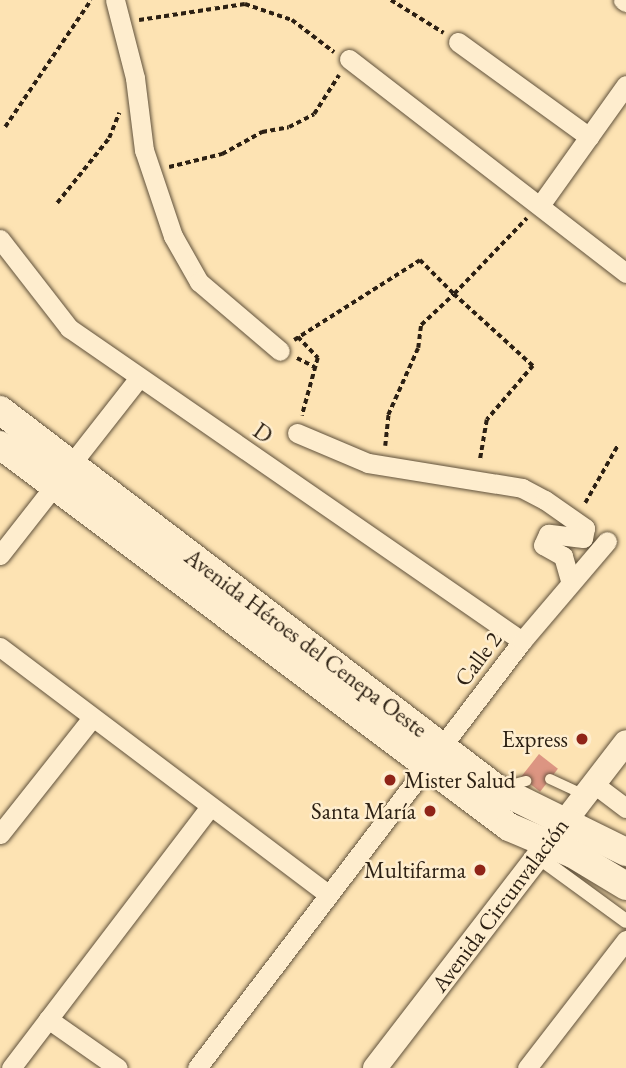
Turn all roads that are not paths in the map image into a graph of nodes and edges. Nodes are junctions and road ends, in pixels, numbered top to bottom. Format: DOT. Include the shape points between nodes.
graph roads {
  1 [pos="115,0"];
  2 [pos="458,41"];
  3 [pos="349,59"];
  4 [pos="626,85"];
  5 [pos="589,137"];
  6 [pos="541,204"];
  7 [pos="0,239"];
  8 [pos="626,273"];
  9 [pos="280,351"];
  10 [pos="139,377"];
  11 [pos="0,411"];
  12 [pos="298,433"];
  13 [pos="0,445"];
  14 [pos="62,475"];
  15 [pos="607,541"];
  16 [pos="0,555"];
  17 [pos="570,581"];
  18 [pos="522,641"];
  19 [pos="0,647"];
  20 [pos="92,718"];
  21 [pos="626,743"];
  22 [pos="435,757"];
  23 [pos="550,779"];
  24 [pos="526,781"];
  25 [pos="496,788"];
  26 [pos="589,790"];
  27 [pos="209,808"];
  28 [pos="626,808"];
  29 [pos="0,834"];
  30 [pos="550,840"];
  31 [pos="626,852"];
  32 [pos="626,886"];
  33 [pos="328,894"];
  34 [pos="626,921"];
  35 [pos="626,940"];
  36 [pos="48,1019"];
  37 [pos="11,1068"];
  38 [pos="118,1068"];
  39 [pos="197,1068"];
  40 [pos="375,1068"];
  41 [pos="527,1068"];
  1 -- 9 [label="street" via="135,78 150,172 173,236 199,282"];
  2 -- 5 [label="street"];
  3 -- 6 [label="street"];
  4 -- 5 [label="street"];
  5 -- 6 [label="street"];
  6 -- 8 [label="street"];
  7 -- 10 [label="street, D" via="69,328"];
  10 -- 14 [label="street"];
  10 -- 18 [label="street, D"];
  11 -- 14 [label="main road, Avenida Héroes del Cenepa Oeste"];
  12 -- 17 [label="street" via="383,466 522,488 585,528 583,538 548,534 543,545 563,556"];
  13 -- 14 [label="main road, Avenida Héroes del Cenepa Oeste"];
  14 -- 16 [label="street"];
  14 -- 22 [label="main road, Avenida Héroes del Cenepa Oeste"];
  15 -- 17 [label="street, Calle 2"];
  17 -- 18 [label="street, Calle 2"];
  18 -- 22 [label="street, Calle 2"];
  19 -- 20 [label="street"];
  20 -- 27 [label="street"];
  20 -- 29 [label="street"];
  21 -- 26 [label="street, Avenida Circunvalación"];
  22 -- 25 [label="main road, Avenida Héroes del Cenepa Oeste"];
  22 -- 30 [label="main road, Avenida Héroes del Cenepa Oeste" via="509,827"];
  22 -- 33 [label="street, Calle 2"];
  23 -- 26 [label="lane"];
  24 -- 25 [label="lane"];
  25 -- 30 [label="main road, Avenida Héroes del Cenepa Oeste"];
  26 -- 28 [label="street"];
  26 -- 30 [label="street, Avenida Circunvalación"];
  27 -- 33 [label="street"];
  27 -- 36 [label="street"];
  30 -- 31 [label="main road, Avenida Héroes del Cenepa Oeste"];
  30 -- 32 [label="main road, Avenida Héroes del Cenepa Oeste"];
  30 -- 34 [label="street"];
  30 -- 40 [label="street, Avenida Circunvalación"];
  33 -- 39 [label="street, Calle 2"];
  35 -- 41 [label="street"];
  36 -- 37 [label="street"];
  36 -- 38 [label="street"];
}
